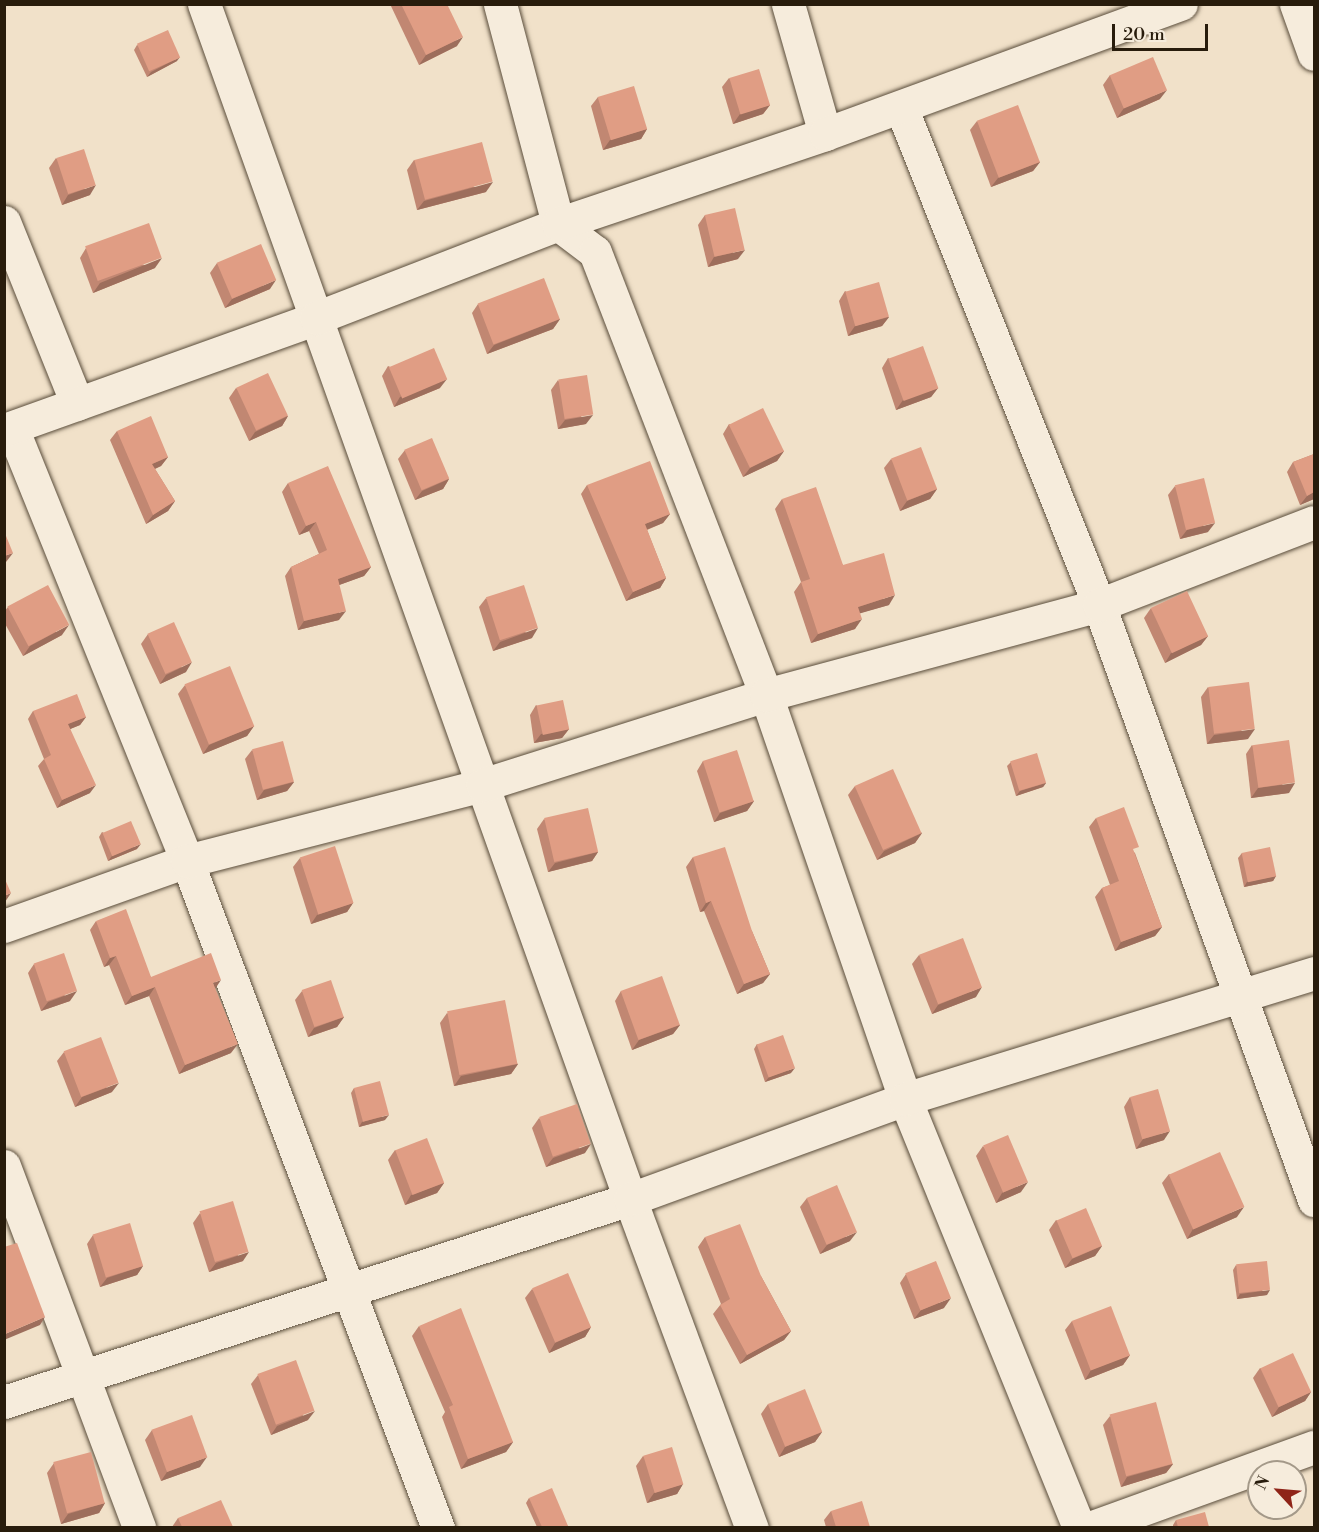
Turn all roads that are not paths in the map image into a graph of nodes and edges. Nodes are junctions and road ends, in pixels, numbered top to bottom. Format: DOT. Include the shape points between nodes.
graph roads {
  1 [pos="204,4"];
  2 [pos="500,4"];
  3 [pos="788,4"];
  4 [pos="1181,4"];
  5 [pos="1296,4"];
  6 [pos="1146,11"];
  7 [pos="1314,54"];
  8 [pos="901,107"];
  9 [pos="825,134"];
  10 [pos="4,222"];
  11 [pos="558,224"];
  12 [pos="316,318"];
  13 [pos="77,404"];
  14 [pos="8,429"];
  15 [pos="1314,522"];
  16 [pos="1099,605"];
  17 [pos="766,695"];
  18 [pos="482,785"];
  19 [pos="187,861"];
  20 [pos="4,926"];
  21 [pos="1314,973"];
  22 [pos="1238,995"];
  23 [pos="904,1099"];
  24 [pos="4,1166"];
  25 [pos="630,1199"];
  26 [pos="1314,1200"];
  27 [pos="346,1291"];
  28 [pos="81,1378"];
  29 [pos="4,1402"];
  30 [pos="1314,1447"];
  31 [pos="139,1527"];
  32 [pos="438,1527"];
  33 [pos="752,1527"];
  34 [pos="1079,1527"];
  35 [pos="1090,1527"];
  1 -- 12 [label="street"];
  2 -- 11 [label="street"];
  3 -- 9 [label="street"];
  4 -- 6 [label="street"];
  5 -- 7 [label="street"];
  6 -- 8 [label="street"];
  8 -- 9 [label="street"];
  8 -- 16 [label="street"];
  9 -- 11 [label="street"];
  10 -- 13 [label="street"];
  11 -- 12 [label="street"];
  11 -- 17 [label="street" via="595,252"];
  12 -- 13 [label="street"];
  12 -- 18 [label="street"];
  13 -- 14 [label="street"];
  14 -- 19 [label="street"];
  15 -- 16 [label="street"];
  16 -- 17 [label="street"];
  16 -- 22 [label="street"];
  17 -- 18 [label="street"];
  17 -- 23 [label="street"];
  18 -- 19 [label="street"];
  18 -- 25 [label="street"];
  19 -- 20 [label="street"];
  19 -- 27 [label="street"];
  21 -- 22 [label="street"];
  22 -- 23 [label="street"];
  22 -- 26 [label="street"];
  23 -- 25 [label="street"];
  23 -- 34 [label="street"];
  24 -- 28 [label="street"];
  25 -- 27 [label="street"];
  25 -- 33 [label="street"];
  27 -- 28 [label="street"];
  27 -- 32 [label="street"];
  28 -- 29 [label="street"];
  28 -- 31 [label="street"];
  30 -- 35 [label="street"];
}
